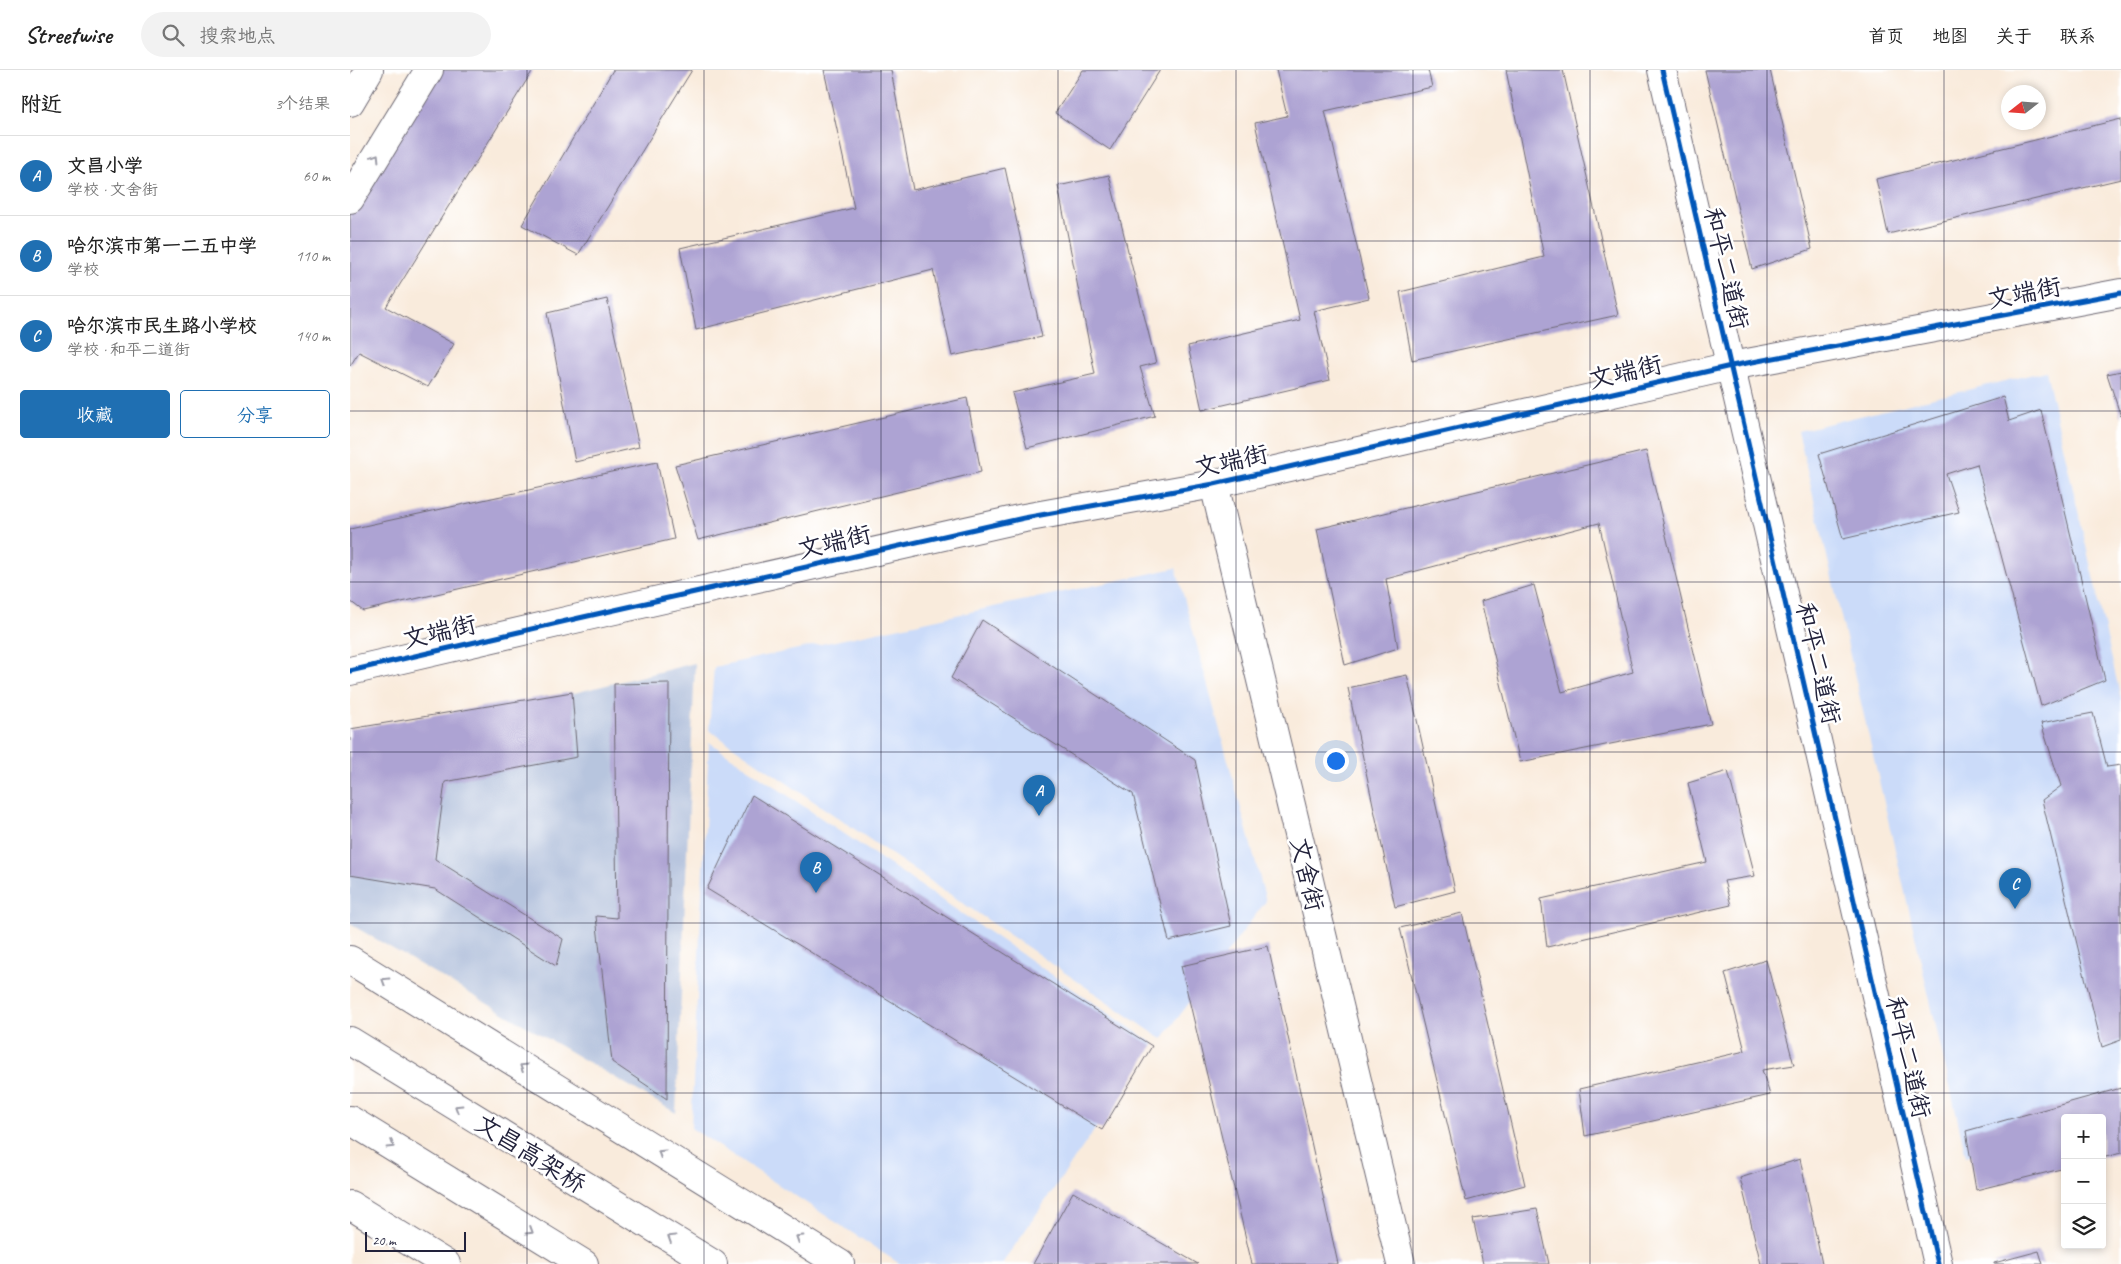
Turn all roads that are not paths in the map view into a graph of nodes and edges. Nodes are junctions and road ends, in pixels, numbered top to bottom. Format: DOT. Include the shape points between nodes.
graph roads {
  1 [pos="370,70"];
  2 [pos="430,70"];
  3 [pos="1662,70"];
  4 [pos="350,102"];
  5 [pos="350,199"];
  6 [pos="2121,293"];
  7 [pos="1731,366"];
  8 [pos="1214,484"];
  9 [pos="350,672"];
  10 [pos="350,960"];
  11 [pos="350,1041"];
  12 [pos="350,1120"];
  13 [pos="350,1205"];
  14 [pos="446,1264"];
  15 [pos="584,1264"];
  16 [pos="713,1264"];
  17 [pos="840,1264"];
  18 [pos="1401,1264"];
  19 [pos="1938,1264"];
  1 -- 4 [label="main road"];
  5 -- 2 [label="main road, one-way"];
  3 -- 7 [label="main road, 和平二道街"];
  6 -- 7 [label="main road, 文端街"];
  7 -- 8 [label="main road, 文端街"];
  7 -- 19 [label="main road, 和平二道街"];
  8 -- 9 [label="main road, 文端街" via="1024,518"];
  8 -- 18 [label="main road, 文舍街"];
  17 -- 10 [label="main road, one-way"];
  16 -- 11 [label="main road, 文昌高架桥, one-way"];
  12 -- 15 [label="main road, one-way"];
  13 -- 14 [label="main road"];
}
